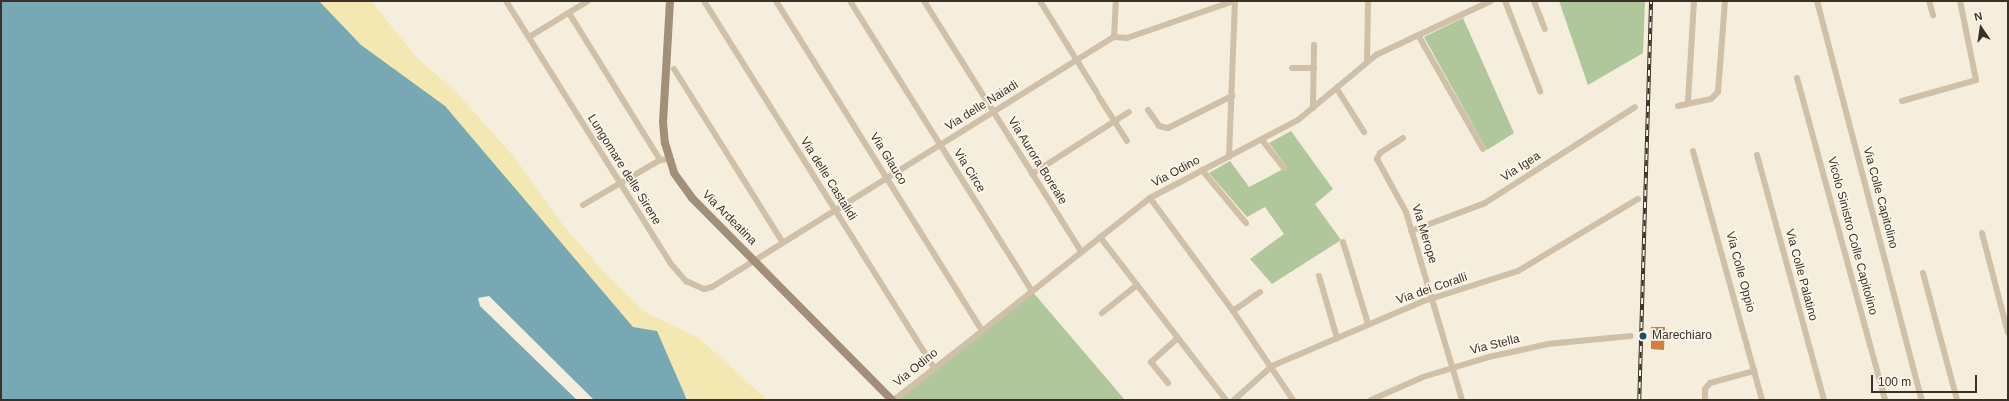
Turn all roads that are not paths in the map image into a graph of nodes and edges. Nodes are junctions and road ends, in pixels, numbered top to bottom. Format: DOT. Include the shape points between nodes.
graph roads {
  1 [pos="506,1"];
  2 [pos="588,1"];
  3 [pos="670,1"];
  4 [pos="704,1"];
  5 [pos="776,1"];
  6 [pos="850,1"];
  7 [pos="924,1"];
  8 [pos="1040,1"];
  9 [pos="1116,1"];
  10 [pos="1235,1"];
  11 [pos="1368,1"];
  12 [pos="1491,1"];
  13 [pos="1505,1"];
  14 [pos="1534,1"];
  15 [pos="1694,1"];
  16 [pos="1725,1"];
  17 [pos="1817,1"];
  18 [pos="1929,1"];
  19 [pos="1960,1"];
  20 [pos="569,13"];
  21 [pos="1933,15"];
  22 [pos="1545,29"];
  23 [pos="1418,35"];
  24 [pos="529,37"];
  25 [pos="1114,37"];
  26 [pos="1314,45"];
  27 [pos="1076,60"];
  28 [pos="1367,61"];
  29 [pos="1292,68"];
  30 [pos="1314,68"];
  31 [pos="674,69"];
  32 [pos="1797,78"];
  33 [pos="1337,89"];
  34 [pos="1540,91"];
  35 [pos="1232,96"];
  36 [pos="1902,101"];
  37 [pos="1688,102"];
  38 [pos="1678,106"];
  39 [pos="1635,107"];
  40 [pos="1314,108"];
  41 [pos="1148,110"];
  42 [pos="993,112"];
  43 [pos="1129,112"];
  44 [pos="1115,121"];
  45 [pos="1364,132"];
  46 [pos="1403,138"];
  47 [pos="1127,140"];
  48 [pos="1262,140"];
  49 [pos="940,146"];
  50 [pos="1483,149"];
  51 [pos="1693,151"];
  52 [pos="1757,155"];
  53 [pos="1229,157"];
  54 [pos="664,160"];
  55 [pos="1284,168"];
  56 [pos="1202,170"];
  57 [pos="1032,174"];
  58 [pos="887,179"];
  59 [pos="619,184"];
  60 [pos="1150,198"];
  61 [pos="1638,199"];
  62 [pos="583,205"];
  63 [pos="834,211"];
  64 [pos="1246,223"];
  65 [pos="1411,231"];
  66 [pos="1982,233"];
  67 [pos="1100,237"];
  68 [pos="1343,242"];
  69 [pos="783,244"];
  70 [pos="1081,251"];
  71 [pos="755,261"];
  72 [pos="1923,273"];
  73 [pos="1319,276"];
  74 [pos="1137,285"];
  75 [pos="1031,290"];
  76 [pos="1260,292"];
  77 [pos="1432,298"];
  78 [pos="1233,310"];
  79 [pos="1102,314"];
  80 [pos="1368,324"];
  81 [pos="981,329"];
  82 [pos="2008,333"];
  83 [pos="1631,336"];
  84 [pos="1178,338"];
  85 [pos="1337,338"];
  86 [pos="1272,366"];
  87 [pos="1452,367"];
  88 [pos="934,368"];
  89 [pos="1754,371"];
  90 [pos="1168,383"];
  91 [pos="892,400"];
  92 [pos="895,400"];
  93 [pos="1226,400"];
  94 [pos="1234,400"];
  95 [pos="1293,400"];
  96 [pos="1371,400"];
  97 [pos="1462,400"];
  98 [pos="1705,400"];
  99 [pos="1762,400"];
  100 [pos="1824,400"];
  101 [pos="1885,400"];
  102 [pos="1922,400"];
  103 [pos="1957,400"];
  1 -- 24 [label="street, Lungomare delle Sirene"];
  2 -- 20 [label="street"];
  3 -- 54 [label="main road, Via Ardeatina" via="663,122"];
  4 -- 63 [label="street, Via delle Castalidi"];
  5 -- 58 [label="street, Via Glauco"];
  6 -- 49 [label="street, Via Circe"];
  7 -- 42 [label="street, Via Aurora Boreale"];
  8 -- 27 [label="street"];
  9 -- 25 [label="street"];
  10 -- 25 [label="street, Via delle Naiadi" via="1127,38"];
  10 -- 35 [label="street"];
  11 -- 28 [label="street"];
  12 -- 23 [label="street, Via Odino"];
  13 -- 34 [label="street"];
  14 -- 22 [label="street"];
  15 -- 37 [label="street"];
  16 -- 37 [label="street" via="1718,92 1711,99"];
  17 -- 102 [label="street, Via Colle Capitolino"];
  18 -- 21 [label="street"];
  19 -- 36 [label="street" via="1976,80"];
  20 -- 24 [label="street"];
  20 -- 54 [label="street"];
  23 -- 28 [label="street, Via Odino"];
  23 -- 50 [label="street"];
  24 -- 59 [label="street, Lungomare delle Sirene"];
  25 -- 27 [label="street, Via delle Naiadi"];
  26 -- 30 [label="street"];
  27 -- 42 [label="street, Via delle Naiadi"];
  27 -- 44 [label="street"];
  28 -- 33 [label="street, Via Odino"];
  29 -- 30 [label="street"];
  30 -- 40 [label="street"];
  31 -- 69 [label="street"];
  32 -- 101 [label="street, Vicolo Sinistro Colle Capitolino"];
  33 -- 40 [label="street, Via Odino"];
  33 -- 45 [label="street"];
  35 -- 41 [label="street" via="1168,128 1159,126"];
  35 -- 53 [label="street"];
  37 -- 38 [label="street"];
  39 -- 65 [label="street, Via Igea" via="1481,205"];
  40 -- 48 [label="street, Via Odino"];
  42 -- 49 [label="street, Via delle Naiadi"];
  42 -- 57 [label="street, Via Aurora Boreale"];
  43 -- 44 [label="street"];
  44 -- 47 [label="street"];
  44 -- 57 [label="street"];
  46 -- 65 [label="street, Via Merope" via="1380,153 1377,159 1402,202"];
  48 -- 53 [label="street, Via Odino"];
  48 -- 55 [label="street"];
  49 -- 58 [label="street, Via delle Naiadi"];
  49 -- 75 [label="street, Via Circe"];
  51 -- 89 [label="street, Via Colle Oppio"];
  52 -- 100 [label="street, Via Colle Palatino"];
  53 -- 56 [label="street, Via Odino"];
  54 -- 59 [label="street"];
  54 -- 71 [label="main road, Via Ardeatina" via="688,193"];
  56 -- 60 [label="street, Via Odino"];
  56 -- 64 [label="street, Via Odino"];
  57 -- 70 [label="street, Via Aurora Boreale"];
  58 -- 63 [label="street, Via delle Naiadi"];
  58 -- 81 [label="street, Via Glauco"];
  59 -- 62 [label="street"];
  59 -- 71 [label="street, Lungomare delle Sirene" via="674,268 693,285 711,288"];
  60 -- 67 [label="street, Via Odino"];
  60 -- 78 [label="street"];
  61 -- 77 [label="street, Via dei Coralli" via="1518,271"];
  63 -- 69 [label="street, Via delle Naiadi"];
  63 -- 88 [label="street, Via delle Castalidi"];
  65 -- 77 [label="street, Via Merope"];
  66 -- 82 [label="street"];
  67 -- 70 [label="street, Via Odino"];
  67 -- 74 [label="street"];
  68 -- 80 [label="street"];
  69 -- 71 [label="street, Via delle Naiadi"];
  70 -- 75 [label="street, Via Odino"];
  71 -- 91 [label="main road, Via Ardeatina"];
  72 -- 103 [label="street"];
  73 -- 85 [label="street"];
  74 -- 79 [label="street"];
  74 -- 84 [label="street"];
  75 -- 81 [label="street, Via Odino"];
  76 -- 78 [label="street"];
  77 -- 80 [label="street, Via dei Coralli"];
  77 -- 87 [label="street, Via Merope"];
  78 -- 86 [label="street"];
  80 -- 85 [label="street, Via dei Coralli"];
  81 -- 88 [label="street, Via Odino"];
  83 -- 87 [label="street, Via Stella" via="1548,344"];
  84 -- 90 [label="street" via="1151,362"];
  84 -- 93 [label="street"];
  85 -- 86 [label="street, Via dei Coralli"];
  86 -- 94 [label="street, Via dei Coralli"];
  86 -- 95 [label="street"];
  87 -- 96 [label="street, Via Stella"];
  87 -- 97 [label="street, Via Merope"];
  88 -- 92 [label="street, Via Odino"];
  89 -- 98 [label="street" via="1710,383 1705,389"];
  89 -- 99 [label="street, Via Colle Oppio"];
}
